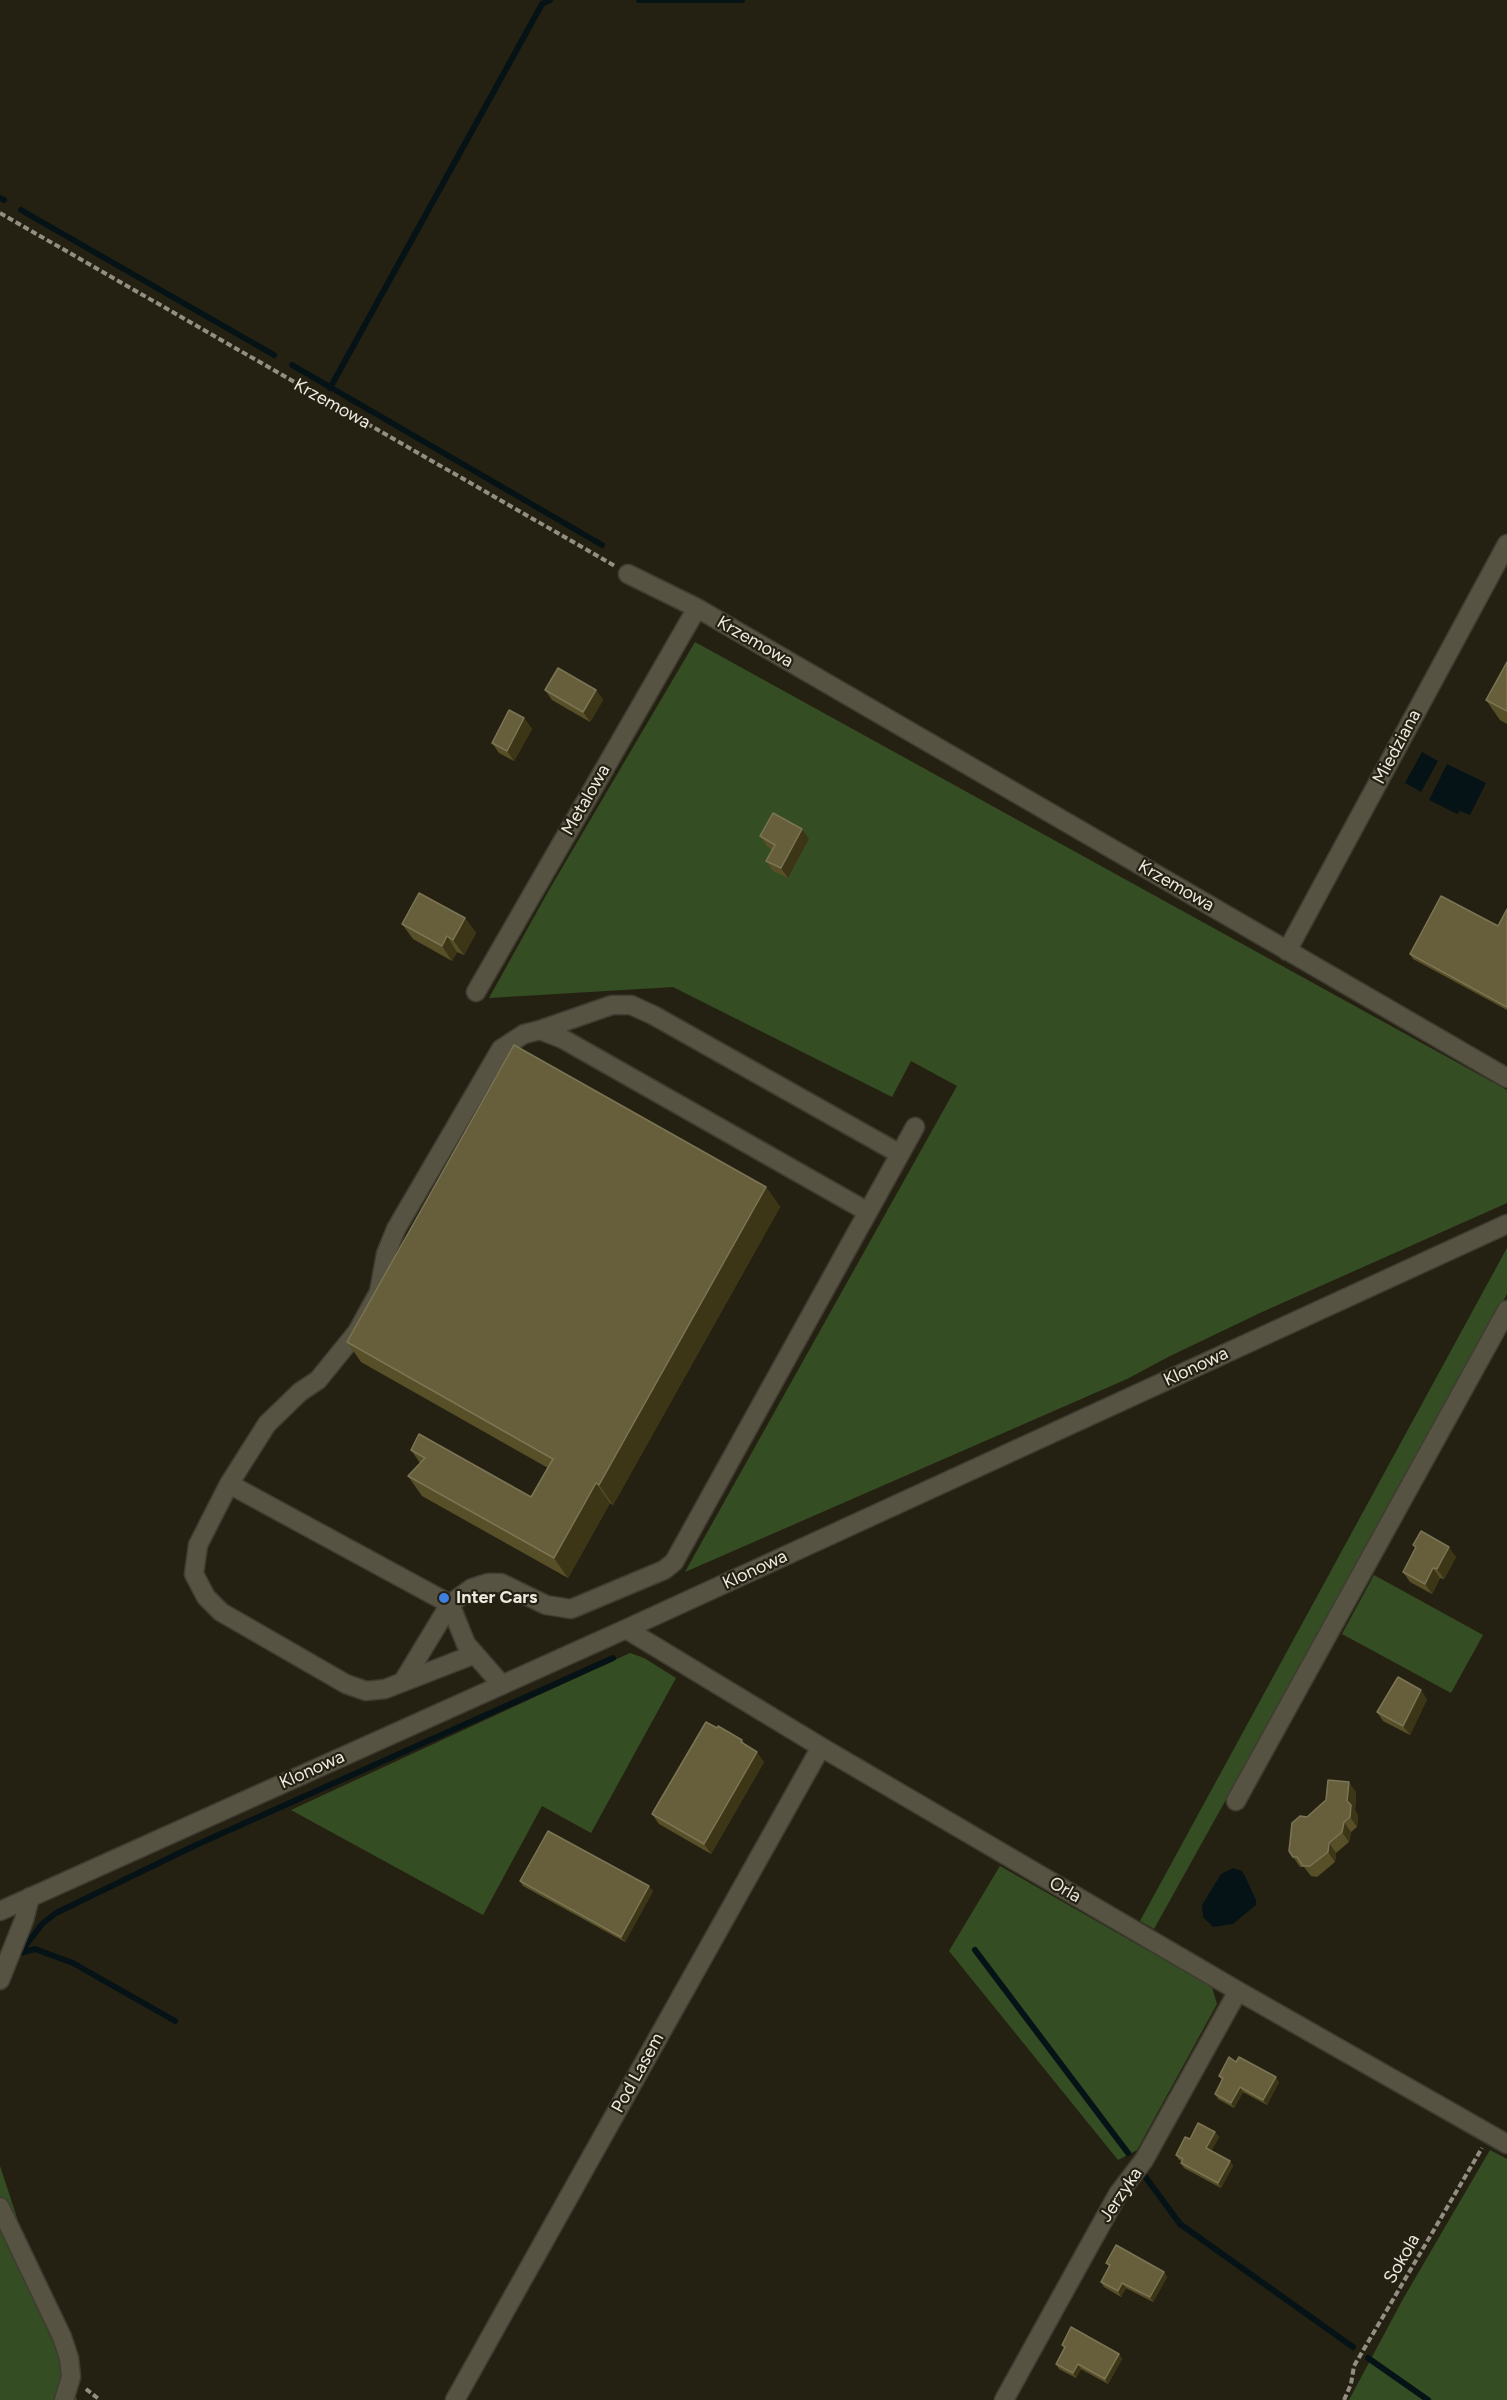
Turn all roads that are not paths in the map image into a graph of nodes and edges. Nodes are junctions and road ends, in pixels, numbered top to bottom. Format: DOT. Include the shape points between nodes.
graph roads {
  1 [pos="1507,544"];
  2 [pos="628,574"];
  3 [pos="697,608"];
  4 [pos="1287,951"];
  5 [pos="476,992"];
  6 [pos="540,1030"];
  7 [pos="1507,1078"];
  8 [pos="915,1127"];
  9 [pos="900,1154"];
  10 [pos="868,1212"];
  11 [pos="1507,1224"];
  12 [pos="1507,1310"];
  13 [pos="229,1485"];
  14 [pos="450,1604"];
  15 [pos="626,1629"];
  16 [pos="475,1654"];
  17 [pos="404,1680"];
  18 [pos="502,1685"];
  19 [pos="820,1747"];
  20 [pos="1236,1801"];
  21 [pos="30,1898"];
  22 [pos="0,1911"];
  23 [pos="0,1980"];
  24 [pos="1238,1991"];
  25 [pos="1507,2144"];
  26 [pos="0,2206"];
  27 [pos="64,2400"];
  28 [pos="455,2400"];
  29 [pos="1004,2400"];
  1 -- 4 [label="street, Miedziana"];
  2 -- 3 [label="street, Krzemowa"];
  3 -- 4 [label="street, Krzemowa"];
  3 -- 5 [label="street, Metalowa"];
  4 -- 7 [label="street, Krzemowa"];
  6 -- 9 [label="street" via="612,1005 631,1005"];
  6 -- 10 [label="street" via="563,1039"];
  6 -- 13 [label="street" via="501,1049 396,1229 386,1254 379,1292 357,1332 318,1380 267,1424"];
  8 -- 9 [label="street"];
  9 -- 10 [label="street"];
  10 -- 14 [label="street" via="674,1562 664,1570 571,1609 546,1605 501,1583 472,1588"];
  11 -- 15 [label="street, Klonowa"];
  12 -- 20 [label="street"];
  13 -- 14 [label="street"];
  13 -- 17 [label="street" via="198,1545 194,1574 206,1597 221,1612 346,1684 366,1691 385,1689"];
  14 -- 16 [label="street" via="466,1644"];
  14 -- 17 [label="street"];
  15 -- 18 [label="street, Klonowa"];
  15 -- 19 [label="street, Orla"];
  16 -- 17 [label="street"];
  16 -- 18 [label="street"];
  18 -- 21 [label="street, Klonowa"];
  19 -- 24 [label="street, Orla"];
  19 -- 28 [label="street, Pod Lasem"];
  21 -- 22 [label="street, Klonowa"];
  21 -- 23 [label="street"];
  24 -- 25 [label="street, Orla"];
  24 -- 29 [label="street, Jerzyka" via="1144,2160 1118,2194"];
  26 -- 27 [label="street" via="69,2358 71,2378"];
}
